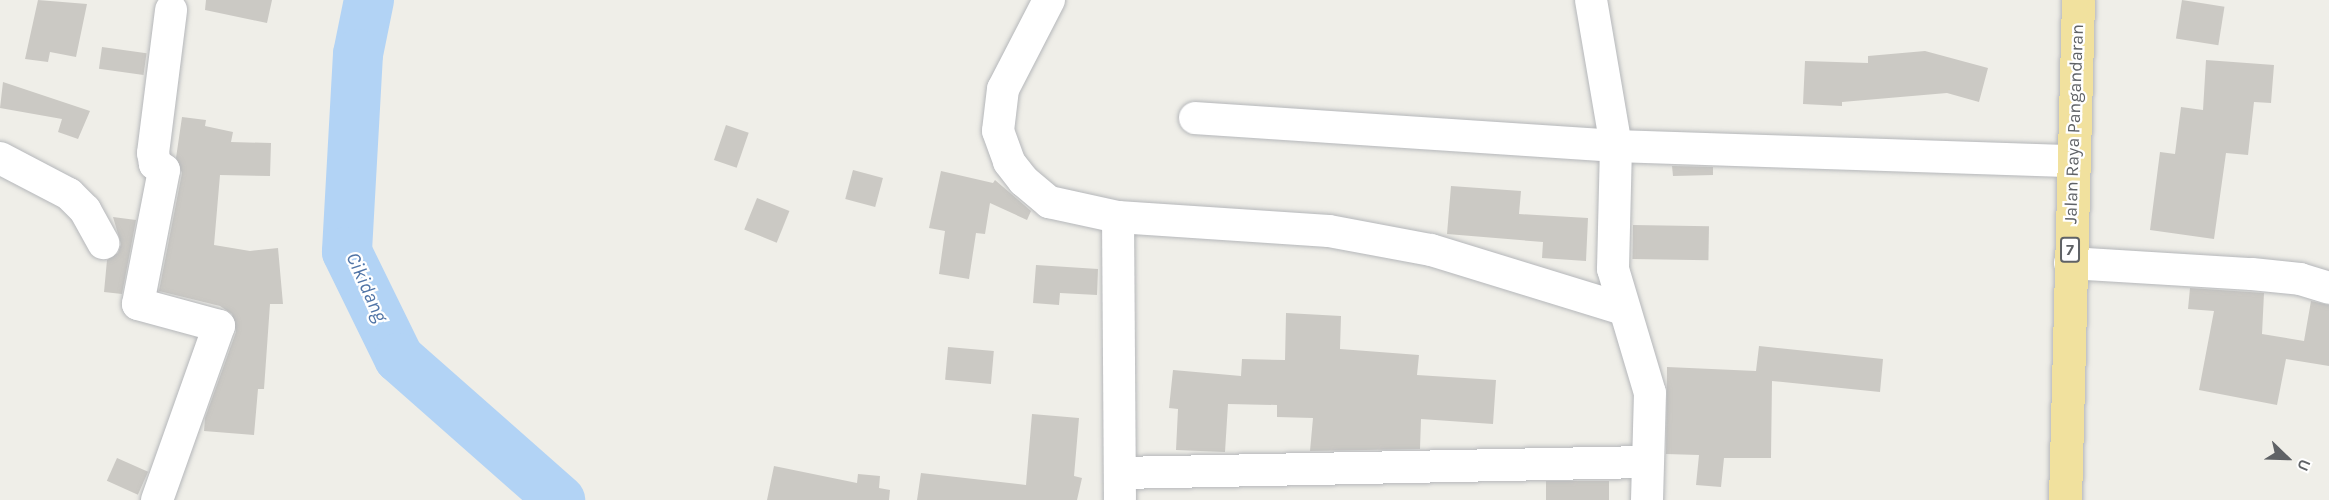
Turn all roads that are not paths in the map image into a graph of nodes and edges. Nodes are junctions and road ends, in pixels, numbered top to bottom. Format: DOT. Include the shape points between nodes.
graph roads {
  1 [pos="1049,0"];
  2 [pos="1591,0"];
  3 [pos="2078,0"];
  4 [pos="171,10"];
  5 [pos="1195,118"];
  6 [pos="1616,146"];
  7 [pos="0,158"];
  8 [pos="2073,160"];
  9 [pos="1118,217"];
  10 [pos="103,243"];
  11 [pos="2070,263"];
  12 [pos="2329,288"];
  13 [pos="1623,309"];
  14 [pos="1647,462"];
  15 [pos="1120,486"];
  16 [pos="156,500"];
  17 [pos="1647,500"];
  18 [pos="2065,500"];
  1 -- 9 [label="street" via="1003,89 998,131 1002,148 1024,181 1049,202"];
  2 -- 6 [label="street"];
  3 -- 8 [label="highway, Jalan Raya Pangandaran / 7"];
  4 -- 16 [label="street" via="153,153 154,164 164,170 138,304 219,326"];
  5 -- 6 [label="street"];
  6 -- 8 [label="street"];
  6 -- 13 [label="street" via="1613,269"];
  7 -- 10 [label="street" via="69,194 85,210"];
  8 -- 11 [label="highway, Jalan Raya Pangandaran / 7"];
  9 -- 13 [label="street" via="1329,231 1431,250"];
  9 -- 15 [label="street"];
  11 -- 12 [label="street" via="2252,274 2300,279"];
  11 -- 18 [label="highway, Jalan Raya Pangandaran / 7"];
  13 -- 14 [label="street" via="1650,393"];
  14 -- 15 [label="street"];
  14 -- 17 [label="street"];
}
